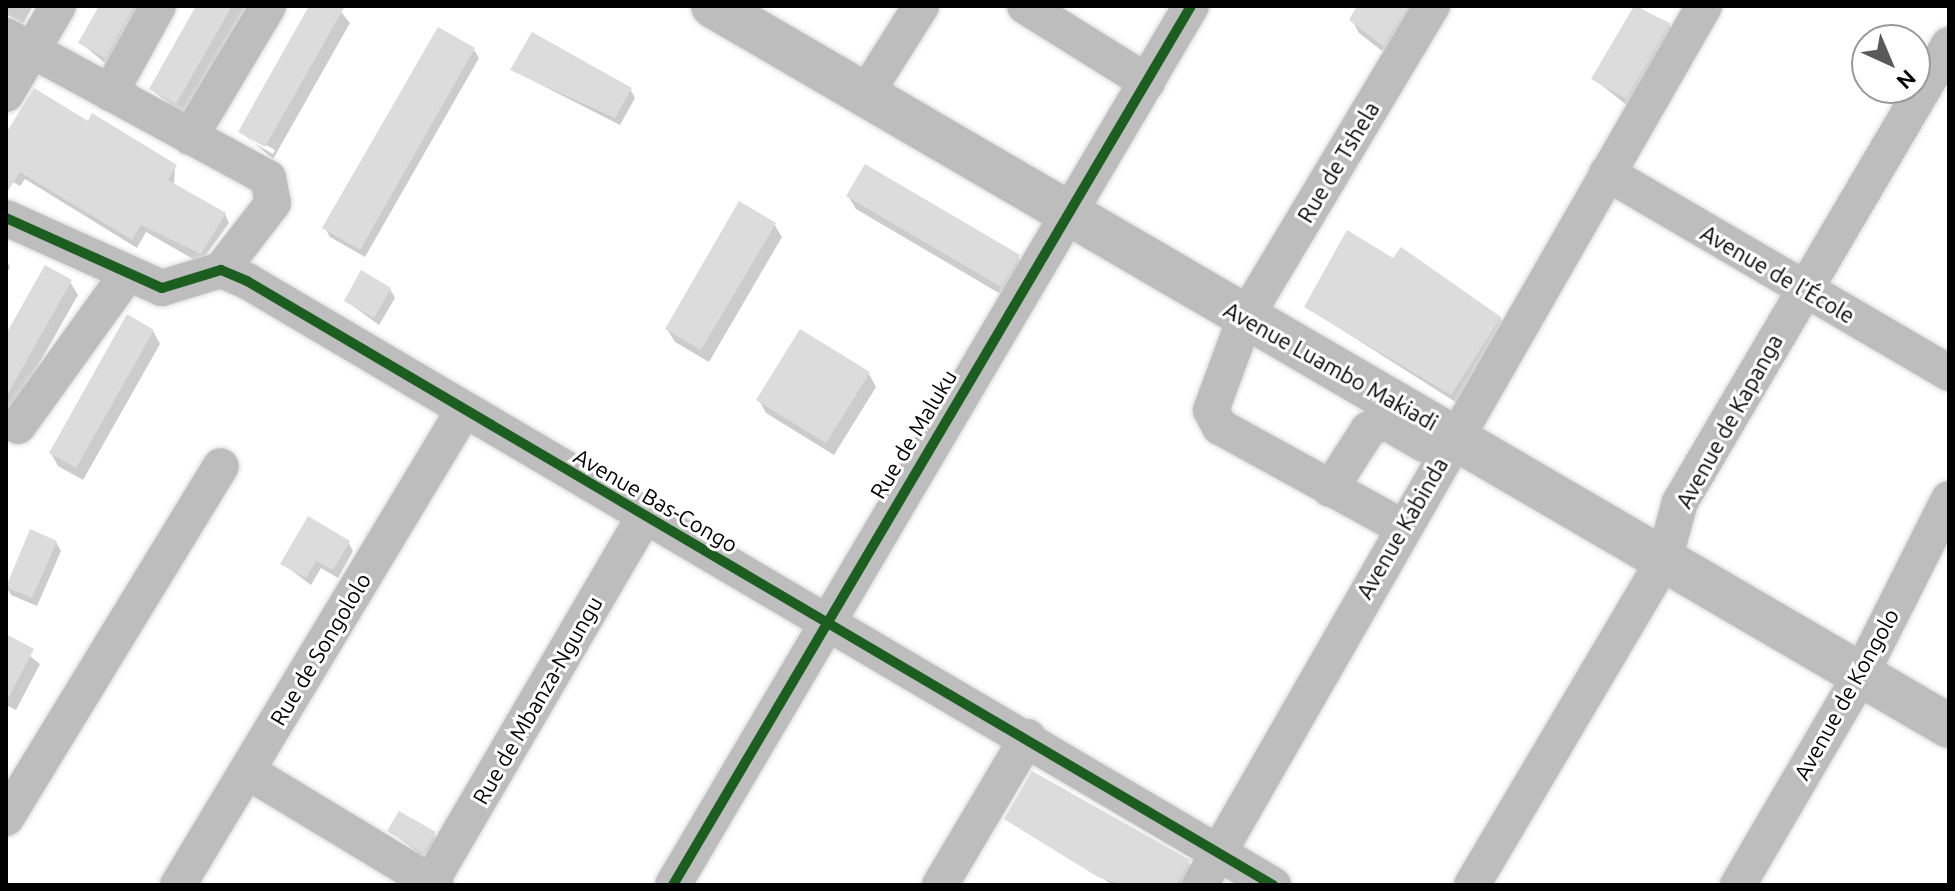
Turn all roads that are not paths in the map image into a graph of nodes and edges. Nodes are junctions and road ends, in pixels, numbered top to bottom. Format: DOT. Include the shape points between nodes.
graph roads {
  1 [pos="58,6"];
  2 [pos="158,6"];
  3 [pos="268,6"];
  4 [pos="713,6"];
  5 [pos="921,6"];
  6 [pos="1025,6"];
  7 [pos="1191,6"];
  8 [pos="1432,6"];
  9 [pos="1704,6"];
  10 [pos="20,43"];
  11 [pos="1949,45"];
  12 [pos="1147,82"];
  13 [pos="110,93"];
  14 [pos="6,94"];
  15 [pos="865,95"];
  16 [pos="190,137"];
  17 [pos="1607,173"];
  18 [pos="1068,217"];
  19 [pos="6,218"];
  20 [pos="221,270"];
  21 [pos="125,277"];
  22 [pos="1802,289"];
  23 [pos="1245,318"];
  24 [pos="1949,373"];
  25 [pos="462,413"];
  26 [pos="18,426"];
  27 [pos="1450,446"];
  28 [pos="221,466"];
  29 [pos="1330,489"];
  30 [pos="1949,499"];
  31 [pos="645,516"];
  32 [pos="1402,527"];
  33 [pos="1664,560"];
  34 [pos="824,621"];
  35 [pos="1860,676"];
  36 [pos="1949,726"];
  37 [pos="1028,737"];
  38 [pos="247,771"];
  39 [pos="6,818"];
  40 [pos="1220,852"];
  41 [pos="432,884"];
  42 [pos="178,885"];
  43 [pos="673,885"];
  44 [pos="940,885"];
  45 [pos="1200,885"];
  46 [pos="1273,885"];
  47 [pos="1472,885"];
  48 [pos="1738,885"];
  1 -- 10 [label="street"];
  2 -- 13 [label="street"];
  3 -- 16 [label="street"];
  4 -- 15 [label="main road, Avenue Luambo Makiadi"];
  5 -- 15 [label="street"];
  6 -- 12 [label="street"];
  7 -- 12 [label="street, Rue de Maluku"];
  8 -- 23 [label="street, Rue de Tshela"];
  9 -- 17 [label="street, Avenue Kabinda"];
  10 -- 13 [label="street"];
  10 -- 14 [label="street"];
  11 -- 22 [label="street, Avenue de Kapanga"];
  12 -- 18 [label="street, Rue de Maluku"];
  13 -- 16 [label="street"];
  15 -- 18 [label="main road, Avenue Luambo Makiadi"];
  16 -- 20 [label="street" via="268,178 274,191 273,203"];
  17 -- 22 [label="street, Avenue de l’École"];
  17 -- 27 [label="street, Avenue Kabinda"];
  18 -- 23 [label="main road, Avenue Luambo Makiadi"];
  18 -- 34 [label="street, Rue de Maluku"];
  19 -- 21 [label="street"];
  20 -- 21 [label="street" via="162,288"];
  20 -- 25 [label="street, Avenue Bas-Congo"];
  21 -- 26 [label="street"];
  22 -- 24 [label="street, Avenue de l’École"];
  22 -- 33 [label="street, Avenue de Kapanga" via="1680,502"];
  23 -- 27 [label="main road, Avenue Luambo Makiadi"];
  23 -- 29 [label="street, Rue de Tshela" via="1211,410 1220,427"];
  25 -- 31 [label="street, Avenue Bas-Congo"];
  25 -- 38 [label="street, Rue de Songololo"];
  27 -- 29 [label="street" via="1384,421 1368,430"];
  27 -- 32 [label="street, Avenue Kabinda"];
  27 -- 33 [label="main road, Avenue Luambo Makiadi"];
  28 -- 39 [label="street"];
  29 -- 32 [label="street, Rue de Tshela"];
  30 -- 35 [label="street, Avenue de Kongolo"];
  31 -- 34 [label="street, Avenue Bas-Congo"];
  31 -- 41 [label="street, Rue de Mbanza-Ngungu"];
  32 -- 40 [label="street, Avenue Kabinda"];
  33 -- 35 [label="main road, Avenue Luambo Makiadi"];
  33 -- 47 [label="street, Avenue de Kapanga"];
  34 -- 37 [label="street, Avenue Bas-Congo"];
  34 -- 43 [label="street, Rue de Maluku"];
  35 -- 36 [label="main road, Avenue Luambo Makiadi"];
  35 -- 48 [label="street, Avenue de Kongolo"];
  37 -- 40 [label="street, Avenue Bas-Congo"];
  37 -- 44 [label="street"];
  38 -- 41 [label="street"];
  38 -- 42 [label="street, Rue de Songololo"];
  40 -- 45 [label="street, Avenue Kabinda"];
  40 -- 46 [label="street, Avenue Bas-Congo"];
}
